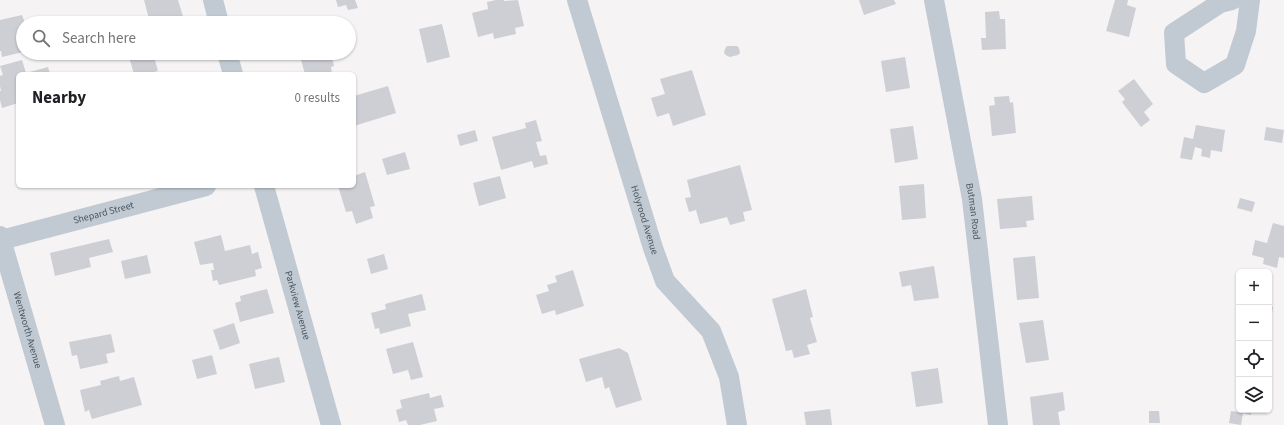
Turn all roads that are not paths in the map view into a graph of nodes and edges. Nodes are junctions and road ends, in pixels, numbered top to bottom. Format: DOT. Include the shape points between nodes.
graph roads {
  1 [pos="213,0"];
  2 [pos="577,0"];
  3 [pos="934,0"];
  4 [pos="1232,0"];
  5 [pos="1250,0"];
  6 [pos="217,16"];
  7 [pos="230,60"];
  8 [pos="233,72"];
  9 [pos="198,188"];
  10 [pos="265,188"];
  11 [pos="1,238"];
  12 [pos="55,425"];
  13 [pos="331,425"];
  14 [pos="737,425"];
  15 [pos="998,425"];
  1 -- 6 [label="street"];
  2 -- 14 [label="street, Holyrood Avenue" via="665,282 711,331 729,377"];
  3 -- 15 [label="street, Butman Road" via="972,199"];
  4 -- 5 [label="street" via="1220,3 1174,33 1176,64 1204,83 1235,65 1246,30"];
  7 -- 8 [label="street"];
  9 -- 11 [label="street, Shepard Street"];
  10 -- 13 [label="street, Parkview Avenue"];
  11 -- 12 [label="street, Wentworth Avenue"];
}
